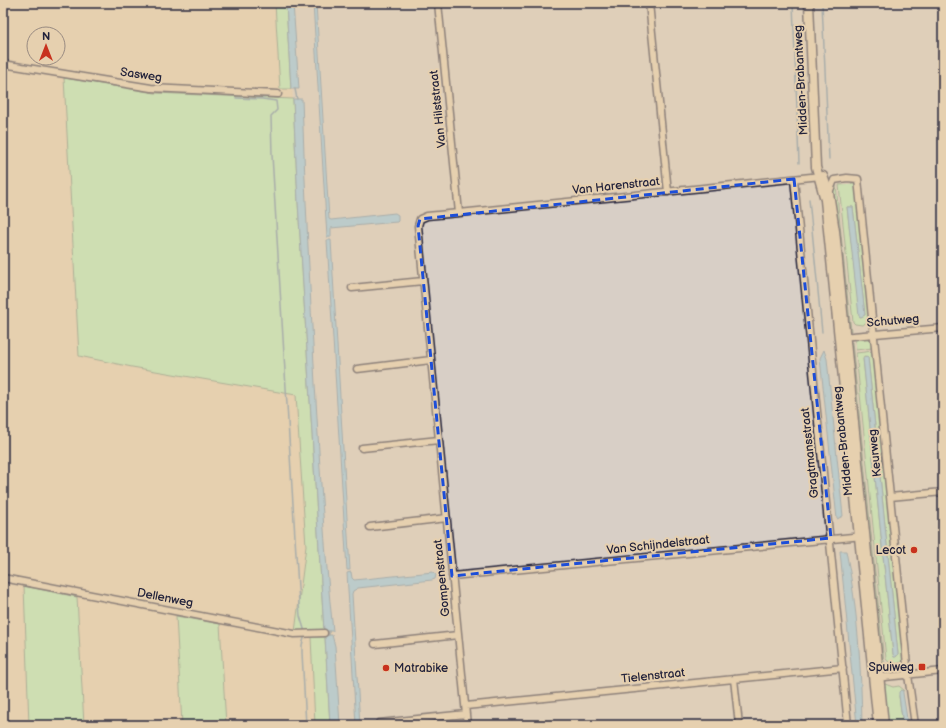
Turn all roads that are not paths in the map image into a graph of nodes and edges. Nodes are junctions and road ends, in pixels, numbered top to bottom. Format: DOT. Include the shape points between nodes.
graph roads {
  1 [pos="438,3"];
  2 [pos="649,3"];
  3 [pos="809,3"];
  4 [pos="3,64"];
  5 [pos="278,94"];
  6 [pos="821,177"];
  7 [pos="794,180"];
  8 [pos="668,192"];
  9 [pos="829,193"];
  10 [pos="459,212"];
  11 [pos="418,226"];
  12 [pos="423,282"];
  13 [pos="352,288"];
  14 [pos="943,328"];
  15 [pos="874,334"];
  16 [pos="842,337"];
  17 [pos="431,360"];
  18 [pos="357,368"];
  19 [pos="439,440"];
  20 [pos="362,448"];
  21 [pos="943,492"];
  22 [pos="890,497"];
  23 [pos="447,518"];
  24 [pos="370,526"];
  25 [pos="862,536"];
  26 [pos="830,538"];
  27 [pos="452,576"];
  28 [pos="3,578"];
  29 [pos="324,633"];
  30 [pos="458,635"];
  31 [pos="375,644"];
  32 [pos="843,668"];
  33 [pos="943,671"];
  34 [pos="908,675"];
  35 [pos="876,678"];
  36 [pos="734,679"];
  37 [pos="466,706"];
  38 [pos="466,714"];
  39 [pos="379,723"];
  40 [pos="467,725"];
  41 [pos="739,725"];
  42 [pos="848,725"];
  43 [pos="878,725"];
  44 [pos="884,725"];
  45 [pos="915,725"];
  1 -- 10 [label="street, Van Hilststraat"];
  2 -- 8 [label="street"];
  3 -- 6 [label="street, Midden-Brabantweg" via="816,157"];
  4 -- 5 [label="street, Sasweg" via="152,88"];
  6 -- 7 [label="street, Van Harenstraat"];
  6 -- 9 [label="street, Midden-Brabantweg"];
  6 -- 16 [label="street, Midden-Brabantweg"];
  7 -- 8 [label="street, Van Harenstraat"];
  7 -- 26 [label="street, Gragtmansstraat"];
  8 -- 10 [label="street, Van Harenstraat"];
  9 -- 15 [label="street, Keurweg" via="834,180 858,179"];
  9 -- 16 [label="street, Midden-Brabantweg" via="835,231"];
  10 -- 11 [label="street, Van Harenstraat" via="427,216 420,219"];
  11 -- 12 [label="street, Gompenstraat"];
  12 -- 13 [label="street"];
  12 -- 17 [label="street, Gompenstraat"];
  14 -- 15 [label="street, Schutweg"];
  15 -- 16 [label="street, Schutweg"];
  15 -- 22 [label="street, Keurweg"];
  16 -- 25 [label="street, Midden-Brabantweg"];
  17 -- 18 [label="street"];
  17 -- 19 [label="street, Gompenstraat"];
  19 -- 20 [label="street"];
  19 -- 23 [label="street, Gompenstraat"];
  21 -- 22 [label="street"];
  22 -- 34 [label="street, Keurweg"];
  23 -- 24 [label="street"];
  23 -- 27 [label="street, Gompenstraat"];
  25 -- 26 [label="street, Van Schijndelstraat"];
  25 -- 35 [label="street, Midden-Brabantweg"];
  26 -- 27 [label="street, Van Schijndelstraat"];
  26 -- 32 [label="street, Gragtmansstraat"];
  27 -- 30 [label="street, Gompenstraat"];
  28 -- 29 [label="street, Dellenweg" via="294,634"];
  30 -- 31 [label="street"];
  30 -- 37 [label="street, Gompenstraat"];
  32 -- 36 [label="street, Tielenstraat"];
  32 -- 42 [label="street, Gragtmansstraat"];
  33 -- 34 [label="street"];
  34 -- 35 [label="street"];
  34 -- 45 [label="street, Keurweg"];
  35 -- 43 [label="street, Midden-Brabantweg"];
  35 -- 44 [label="street, Midden-Brabantweg"];
  36 -- 37 [label="street, Tielenstraat"];
  36 -- 41 [label="street"];
  37 -- 38 [label="street, Gompenstraat"];
  38 -- 39 [label="street"];
  38 -- 40 [label="street, Gompenstraat"];
}
